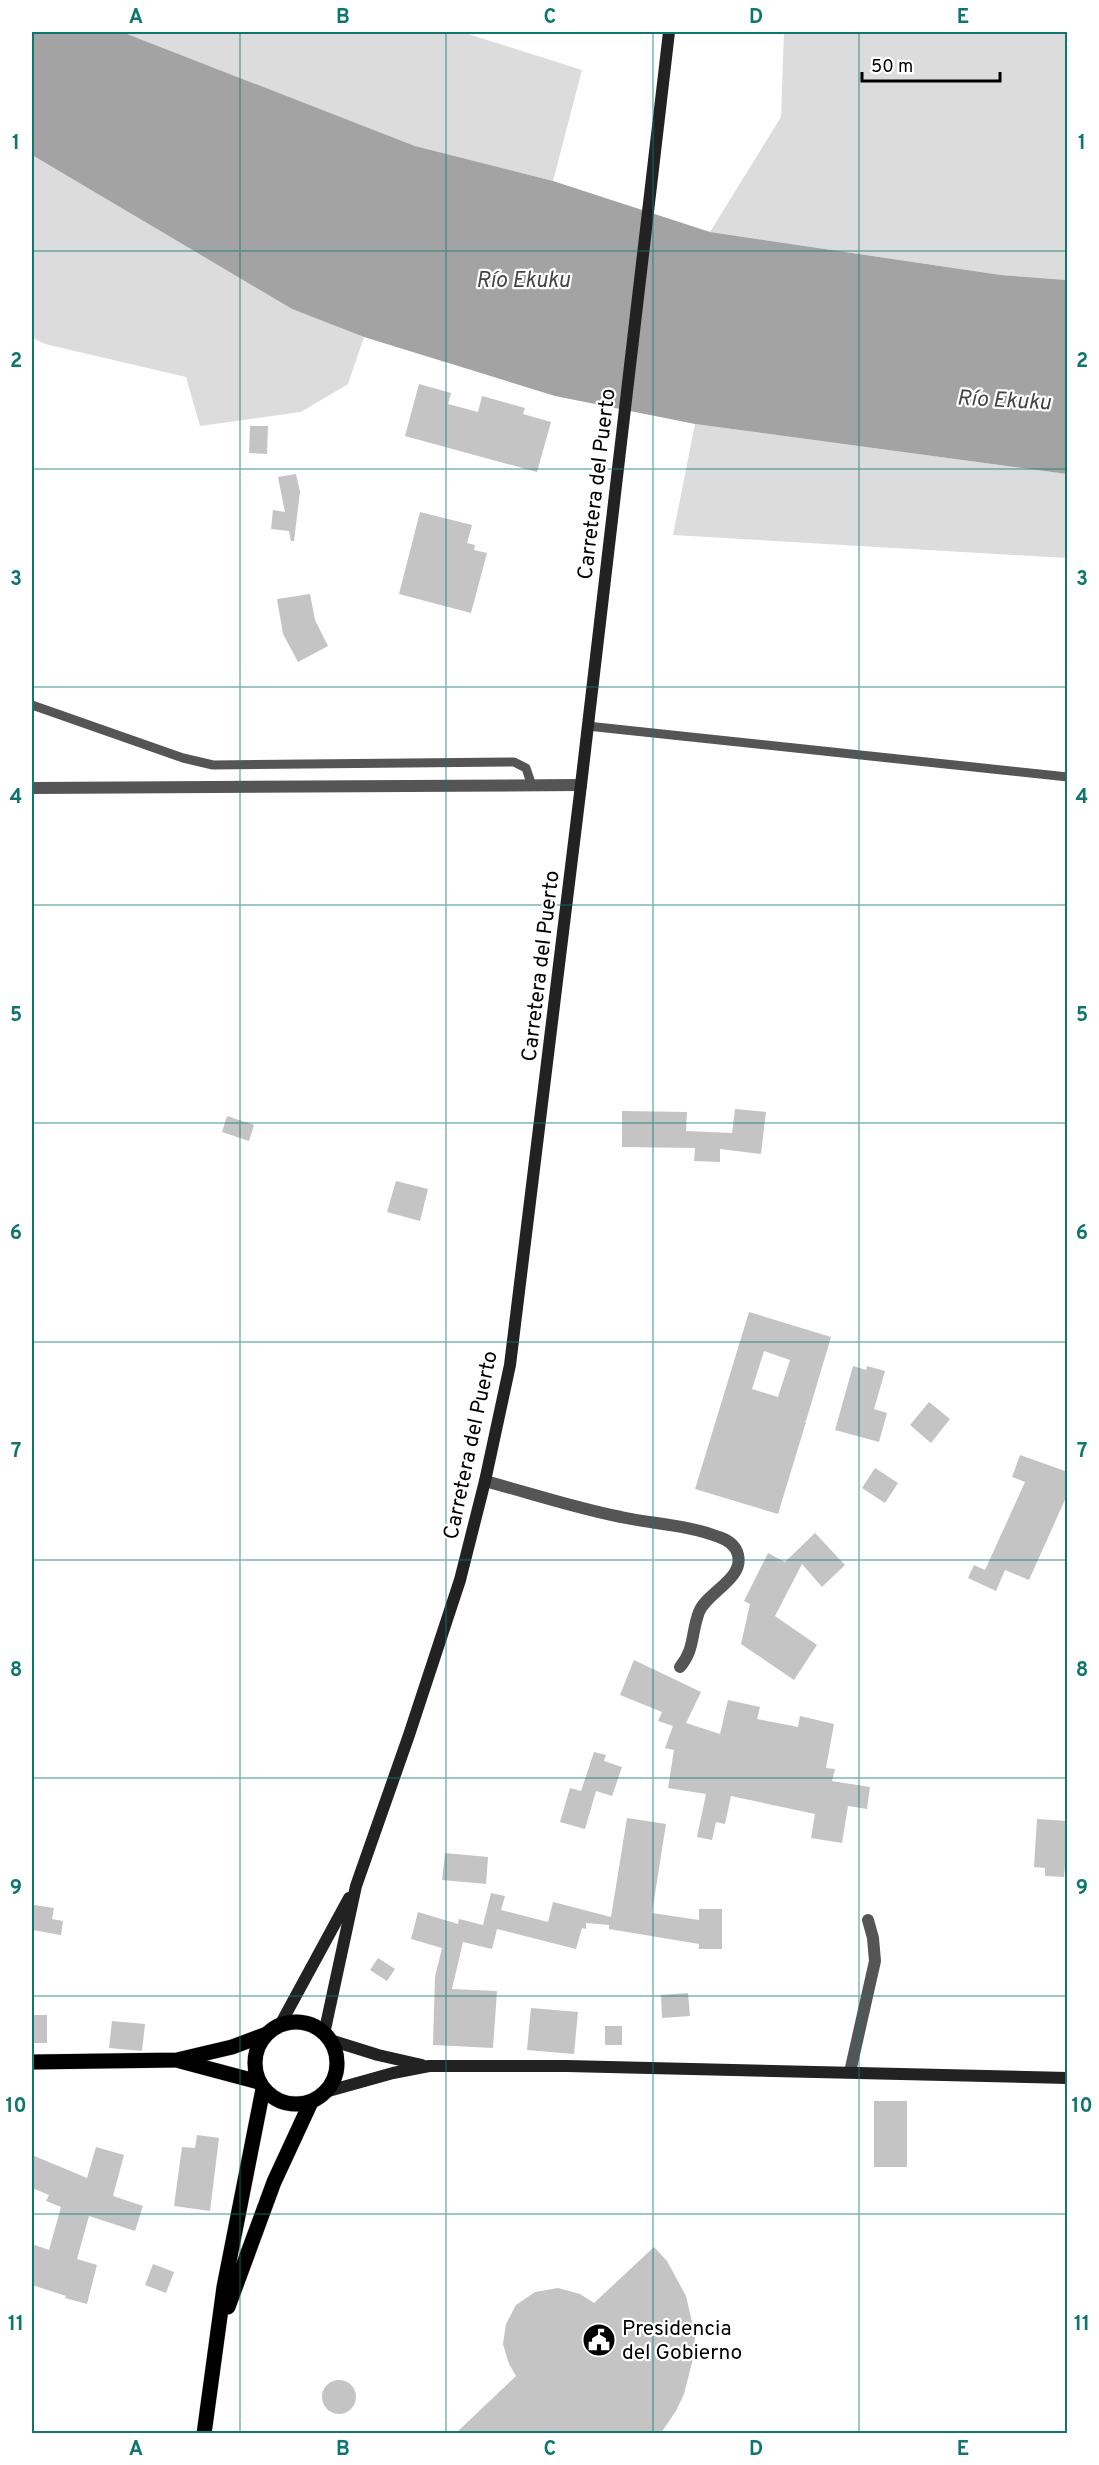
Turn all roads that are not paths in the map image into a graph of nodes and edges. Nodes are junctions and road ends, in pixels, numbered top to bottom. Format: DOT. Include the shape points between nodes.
graph roads {
  1 [pos="669,32"];
  2 [pos="32,705"];
  3 [pos="587,726"];
  4 [pos="1068,777"];
  5 [pos="581,785"];
  6 [pos="532,786"];
  7 [pos="32,788"];
  8 [pos="485,1481"];
  9 [pos="680,1667"];
  10 [pos="356,1886"];
  11 [pos="868,1920"];
  12 [pos="274,2030"];
  13 [pos="327,2037"];
  14 [pos="177,2060"];
  15 [pos="32,2062"];
  16 [pos="429,2066"];
  17 [pos="850,2072"];
  18 [pos="1068,2078"];
  19 [pos="261,2085"];
  20 [pos="325,2092"];
  21 [pos="311,2102"];
  22 [pos="220,2330"];
  23 [pos="204,2433"];
  1 -- 3 [label="main road, Carretera del Puerto"];
  2 -- 6 [label="lane" via="213,765 514,762 526,768"];
  3 -- 4 [label="lane"];
  3 -- 5 [label="main road, Carretera del Puerto"];
  5 -- 6 [label="street"];
  5 -- 8 [label="main road, Carretera del Puerto" via="510,1365"];
  6 -- 7 [label="street"];
  8 -- 9 [label="street" via="620,1517 720,1537 733,1544 739,1566 699,1611 689,1655"];
  8 -- 10 [label="main road, Carretera del Puerto" via="460,1580"];
  10 -- 12 [label="main road, Carretera del Puerto"];
  10 -- 13 [label="main road, Carretera del Puerto"];
  11 -- 17 [label="street" via="875,1961"];
  12 -- 13 [label="main road" via="303,2023"];
  12 -- 14 [label="main road" via="232,2047"];
  12 -- 19 [label="main road" via="260,2044 255,2057"];
  13 -- 16 [label="main road" via="378,2055"];
  13 -- 20 [label="main road" via="337,2067"];
  14 -- 15 [label="main road"];
  14 -- 19 [label="main road"];
  16 -- 17 [label="main road"];
  16 -- 20 [label="main road"];
  17 -- 18 [label="main road"];
  19 -- 21 [label="main road" via="280,2102"];
  19 -- 22 [label="main road" via="224,2287"];
  20 -- 21 [label="main road"];
  21 -- 22 [label="main road" via="274,2182"];
  22 -- 23 [label="main road"];
}
